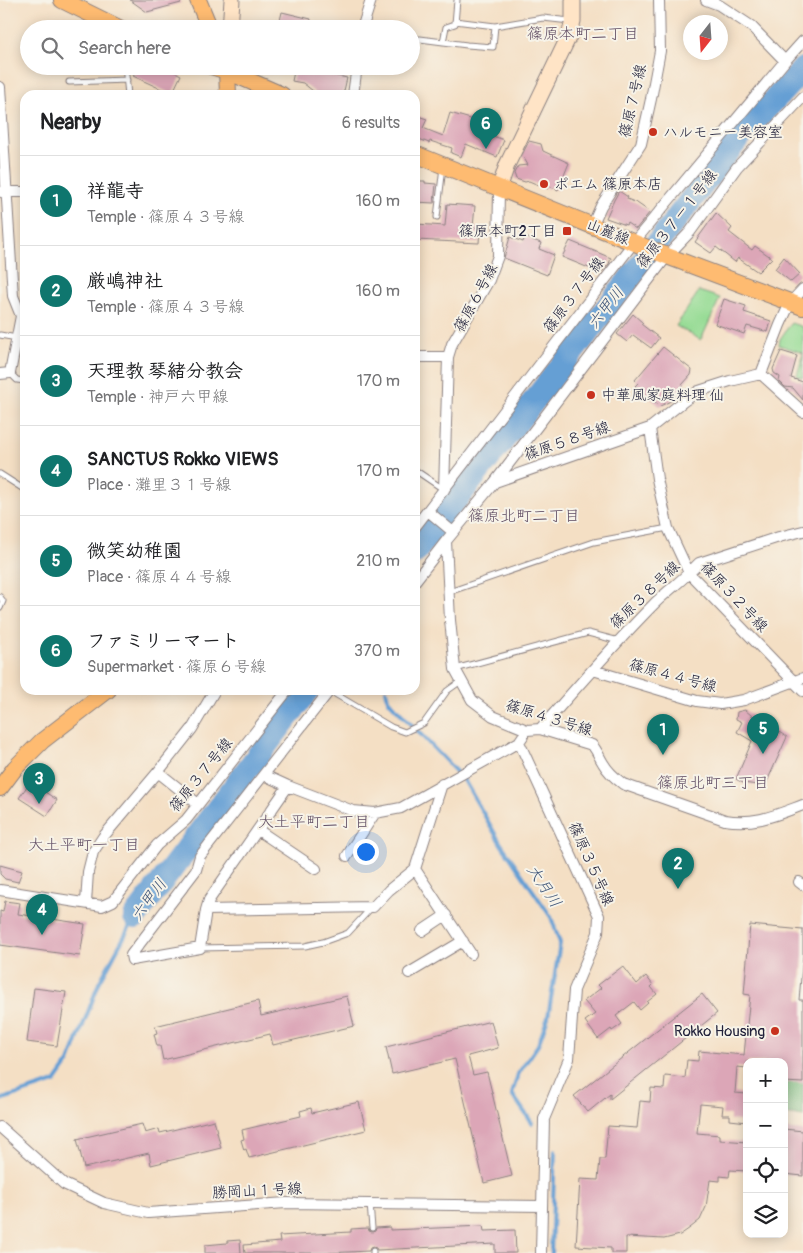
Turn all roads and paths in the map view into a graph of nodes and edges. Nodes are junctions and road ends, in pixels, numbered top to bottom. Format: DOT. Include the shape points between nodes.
graph roads {
  1 [pos="62,0"];
  2 [pos="198,0"];
  3 [pos="232,0"];
  4 [pos="371,0"];
  5 [pos="458,0"];
  6 [pos="573,0"];
  7 [pos="659,0"];
  8 [pos="706,0"];
  9 [pos="103,20"];
  10 [pos="206,20"];
  11 [pos="231,20"];
  12 [pos="365,20"];
  13 [pos="455,21"];
  14 [pos="573,21"];
  15 [pos="495,26"];
  16 [pos="420,39"];
  17 [pos="443,42"];
  18 [pos="803,42"];
  19 [pos="785,61"];
  20 [pos="126,75"];
  21 [pos="224,75"];
  22 [pos="238,75"];
  23 [pos="356,75"];
  24 [pos="127,80"];
  25 [pos="69,82"];
  26 [pos="0,87"];
  27 [pos="128,90"];
  28 [pos="227,90"];
  29 [pos="271,90"];
  30 [pos="354,90"];
  31 [pos="0,94"];
  32 [pos="803,97"];
  33 [pos="420,156"];
  34 [pos="443,166"];
  35 [pos="499,189"];
  36 [pos="3,192"];
  37 [pos="20,192"];
  38 [pos="437,216"];
  39 [pos="592,226"];
  40 [pos="634,242"];
  41 [pos="667,256"];
  42 [pos="803,289"];
  43 [pos="797,305"];
  44 [pos="20,310"];
  45 [pos="20,325"];
  46 [pos="0,335"];
  47 [pos="16,338"];
  48 [pos="420,357"];
  49 [pos="448,357"];
  50 [pos="5,374"];
  51 [pos="761,374"];
  52 [pos="20,380"];
  53 [pos="803,412"];
  54 [pos="650,428"];
  55 [pos="420,473"];
  56 [pos="0,474"];
  57 [pos="494,483"];
  58 [pos="20,487"];
  59 [pos="444,490"];
  60 [pos="428,511"];
  61 [pos="420,521"];
  62 [pos="668,528"];
  63 [pos="803,531"];
  64 [pos="453,532"];
  65 [pos="446,541"];
  66 [pos="690,573"];
  67 [pos="420,575"];
  68 [pos="449,592"];
  69 [pos="0,597"];
  70 [pos="0,608"];
  71 [pos="619,642"];
  72 [pos="455,669"];
  73 [pos="593,670"];
  74 [pos="461,680"];
  75 [pos="798,680"];
  76 [pos="803,691"];
  77 [pos="102,695"];
  78 [pos="212,695"];
  79 [pos="284,695"];
  80 [pos="326,695"];
  81 [pos="338,695"];
  82 [pos="540,729"];
  83 [pos="527,730"];
  84 [pos="519,742"];
  85 [pos="158,772"];
  86 [pos="264,775"];
  87 [pos="442,784"];
  88 [pos="288,786"];
  89 [pos="0,788"];
  90 [pos="198,804"];
  91 [pos="803,805"];
  92 [pos="375,813"];
  93 [pos="258,830"];
  94 [pos="346,856"];
  95 [pos="316,869"];
  96 [pos="415,869"];
  97 [pos="0,890"];
  98 [pos="86,904"];
  99 [pos="372,907"];
  100 [pos="206,910"];
  101 [pos="446,915"];
  102 [pos="422,930"];
  103 [pos="463,941"];
  104 [pos="200,948"];
  105 [pos="471,954"];
  106 [pos="409,973"];
  107 [pos="0,1127"];
  108 [pos="370,1204"];
  109 [pos="542,1206"];
  110 [pos="372,1228"];
  111 [pos="541,1253"];
  1 -- 9 [label="main road"];
  2 -- 10 [label="main road"];
  3 -- 11 [label="street"];
  4 -- 12 [label="street"];
  5 -- 13 [label="lane"];
  6 -- 14 [label="street, 篠原６号線"];
  7 -- 39 [label="street, 篠原７号線" via="660,51 641,144 601,206"];
  8 -- 19 [label="street" via="750,26"];
  13 -- 15 [label="lane"];
  13 -- 17 [label="lane" via="446,27"];
  14 -- 15 [label="lane" via="544,18"];
  14 -- 35 [label="street, 篠原６号線"];
  15 -- 17 [label="lane" via="493,47"];
  16 -- 17 [label="lane"];
  18 -- 19 [label="street, 篠原３７号線"];
  19 -- 40 [label="street, 篠原３７号線"];
  20 -- 24 [label="lane"];
  21 -- 28 [label="main road"];
  22 -- 29 [label="main road"];
  23 -- 30 [label="street"];
  24 -- 25 [label="lane"];
  24 -- 27 [label="lane"];
  26 -- 31 [label="street"];
  31 -- 36 [label="street"];
  32 -- 41 [label="street, 篠原３７－１号線" via="737,167 690,232"];
  33 -- 34 [label="main road, 山麓線"];
  34 -- 35 [label="main road, 山麓線"];
  34 -- 38 [label="lane"];
  35 -- 39 [label="main road, 山麓線"];
  35 -- 49 [label="street, 篠原６号線" via="498,256 489,280 452,344"];
  36 -- 37 [label="street"];
  36 -- 44 [label="street" via="13,296"];
  39 -- 40 [label="main road, 山麓線"];
  40 -- 41 [label="main road, 山麓線"];
  40 -- 59 [label="street, 篠原３７号線"];
  41 -- 43 [label="main road, 山麓線"];
  41 -- 57 [label="street, 篠原３７－１号線"];
  42 -- 43 [label="street"];
  43 -- 51 [label="street" via="780,325"];
  45 -- 47 [label="street"];
  46 -- 47 [label="lane"];
  47 -- 50 [label="street"];
  48 -- 49 [label="street"];
  49 -- 59 [label="street, 篠原６号線"];
  50 -- 52 [label="lane"];
  51 -- 53 [label="street"];
  51 -- 54 [label="street" via="698,391"];
  54 -- 57 [label="street, 篠原５８号線"];
  54 -- 62 [label="street, 篠原３２号線"];
  55 -- 59 [label="lane"];
  56 -- 58 [label="lane"];
  57 -- 64 [label="street, 篠原３７－１号線"];
  59 -- 60 [label="street, 篠原３７号線"];
  60 -- 61 [label="street, 篠原３７号線"];
  60 -- 64 [label="street"];
  62 -- 66 [label="street, 篠原３２号線"];
  62 -- 68 [label="lane" via="594,542"];
  63 -- 66 [label="street, 篠原３８号線" via="699,564"];
  64 -- 65 [label="street"];
  65 -- 67 [label="street"];
  65 -- 68 [label="street, 篠原４３号線"];
  66 -- 71 [label="street, 篠原３８号線" via="657,601"];
  66 -- 75 [label="street, 篠原３２号線"];
  68 -- 72 [label="street, 篠原４３号線"];
  69 -- 70 [label="lane"];
  71 -- 72 [label="lane" via="588,633"];
  71 -- 73 [label="street, 篠原３８号線"];
  72 -- 74 [label="street, 篠原４３号線"];
  73 -- 75 [label="street, 篠原４４号線" via="697,701 720,704 744,700"];
  73 -- 82 [label="street, 篠原３８号線"];
  74 -- 81 [label="lane" via="447,691 422,724 405,732"];
  74 -- 83 [label="street, 篠原４３号線" via="472,700 486,711"];
  75 -- 76 [label="street, 篠原３２号線"];
  77 -- 89 [label="main road" via="42,741"];
  78 -- 85 [label="street" via="192,729"];
  79 -- 90 [label="street, 篠原３７号線"];
  80 -- 86 [label="street"];
  82 -- 83 [label="street, 篠原４３号線"];
  82 -- 91 [label="street, 篠原４３号線" via="592,745 614,778 624,784 725,820 754,821"];
  83 -- 84 [label="street"];
  84 -- 87 [label="street"];
  84 -- 109 [label="street, 篠原３５号線" via="599,916 598,933 574,990 569,1059 544,1119"];
  85 -- 90 [label="street"];
  85 -- 98 [label="street" via="92,852"];
  86 -- 88 [label="street"];
  86 -- 104 [label="street" via="200,856 196,870 131,954 132,960"];
  87 -- 92 [label="street" via="401,808"];
  87 -- 96 [label="street"];
  88 -- 92 [label="street" via="352,811"];
  88 -- 93 [label="street"];
  90 -- 98 [label="street, 篠原３７号線" via="186,820 157,845 113,901 102,906"];
  92 -- 94 [label="street"];
  93 -- 95 [label="street"];
  93 -- 100 [label="street" via="209,900"];
  96 -- 99 [label="street"];
  96 -- 101 [label="street"];
  97 -- 98 [label="street, 篠原３７号線"];
  99 -- 100 [label="street"];
  99 -- 104 [label="lane" via="348,933 323,942 304,946"];
  100 -- 104 [label="street"];
  101 -- 102 [label="street"];
  101 -- 103 [label="street"];
  103 -- 105 [label="street"];
  103 -- 106 [label="street"];
  107 -- 108 [label="street, 勝岡山１号線" via="64,1184 104,1203 148,1213 286,1203"];
  108 -- 109 [label="street, 勝岡山１号線"];
  108 -- 110 [label="lane"];
  109 -- 111 [label="street, 篠原３５号線"];
}
